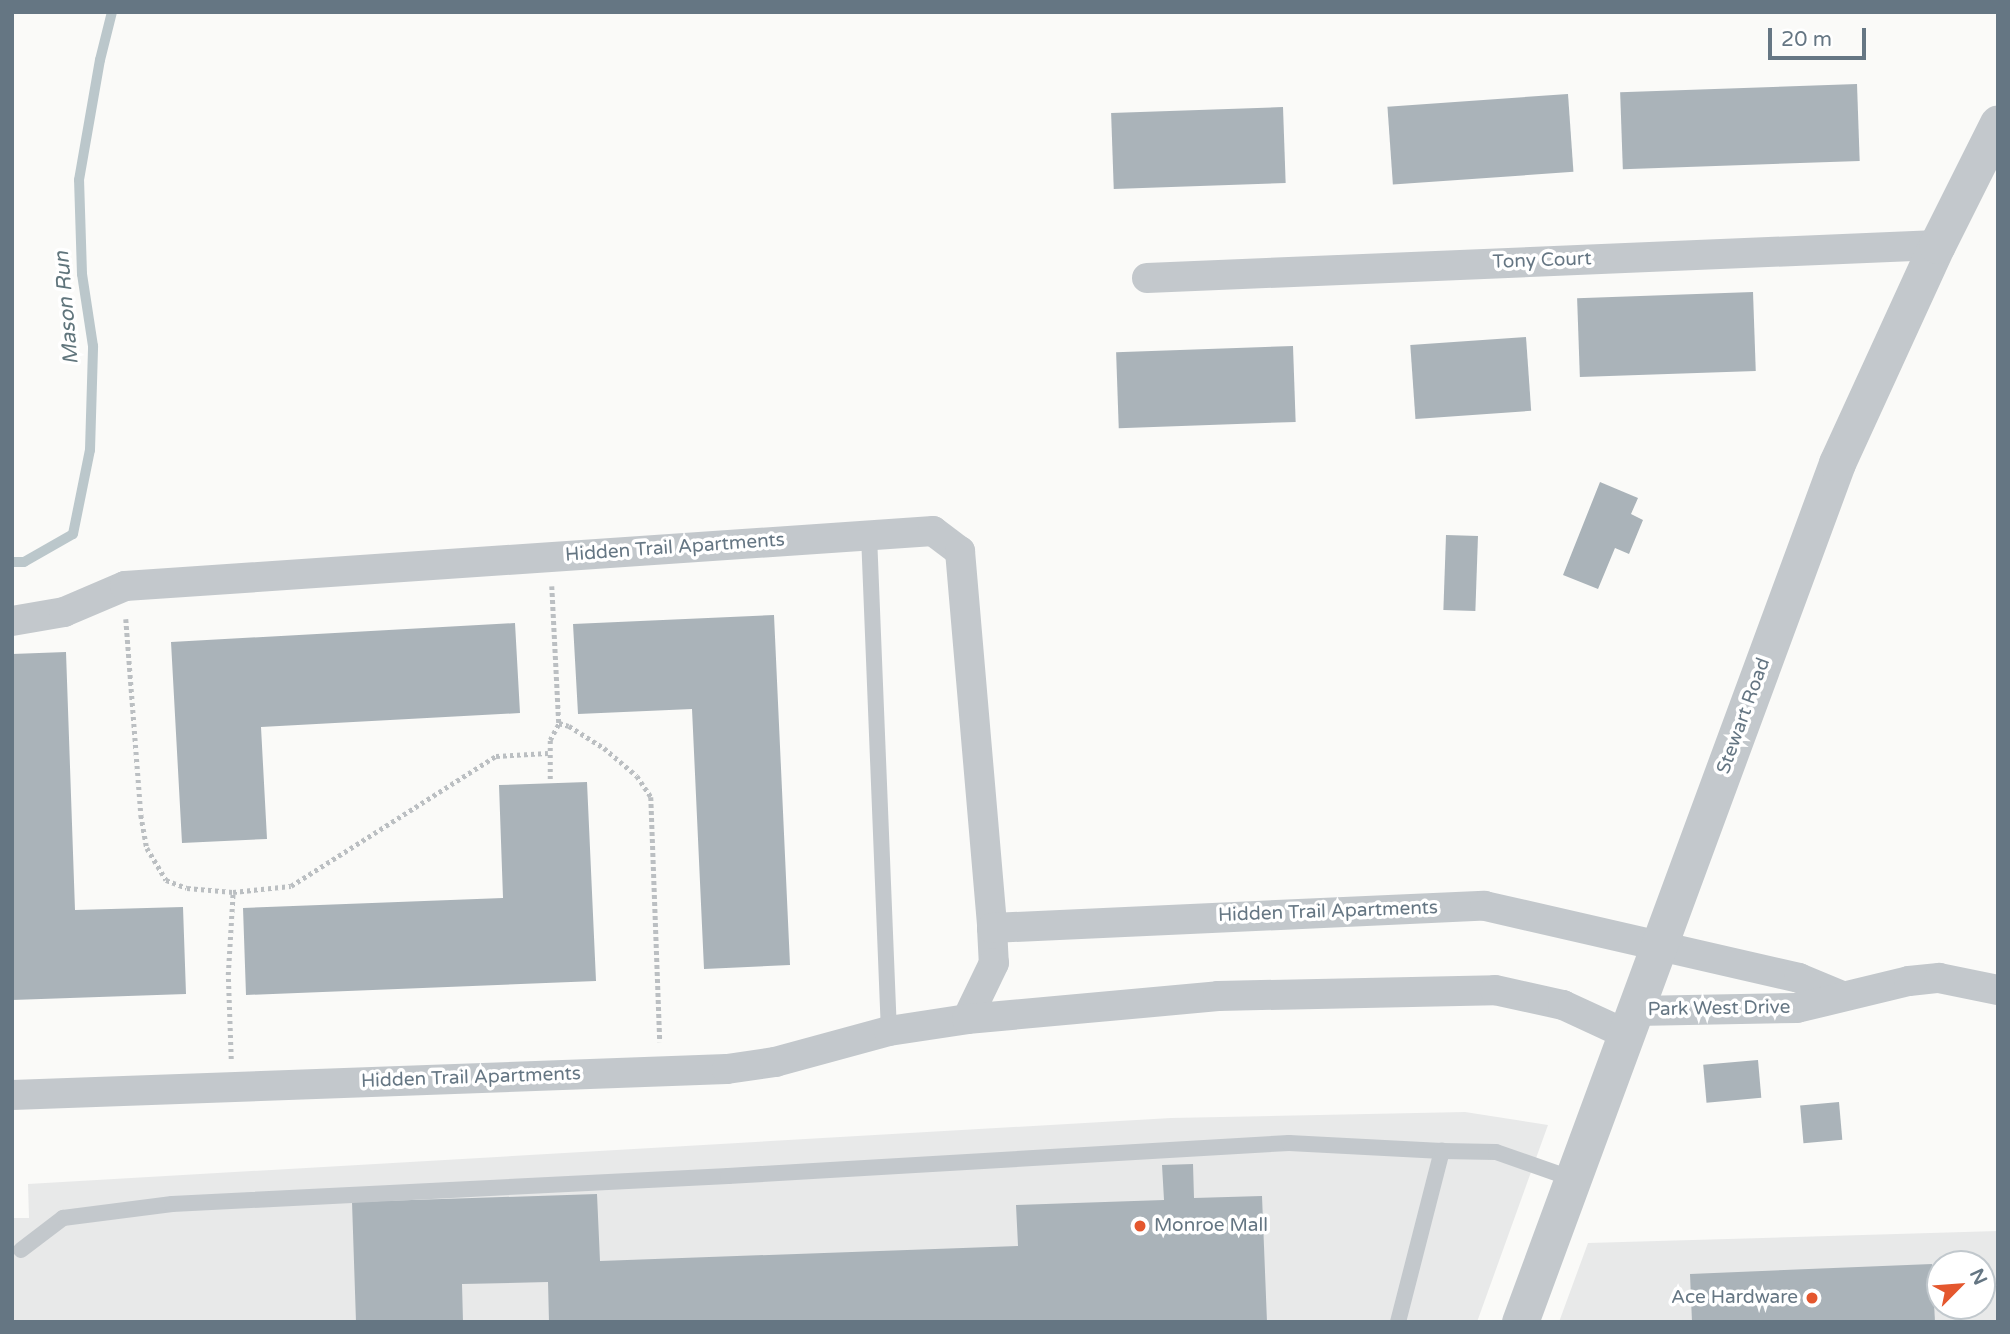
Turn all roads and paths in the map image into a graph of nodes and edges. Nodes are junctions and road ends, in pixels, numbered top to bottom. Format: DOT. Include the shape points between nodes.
graph roads {
  1 [pos="1998,123"];
  2 [pos="1937,245"];
  3 [pos="1147,278"];
  4 [pos="869,535"];
  5 [pos="550,557"];
  6 [pos="125,586"];
  7 [pos="12,621"];
  8 [pos="559,723"];
  9 [pos="548,753"];
  10 [pos="551,779"];
  11 [pos="233,892"];
  12 [pos="992,928"];
  13 [pos="1661,944"];
  14 [pos="1998,990"];
  15 [pos="1843,996"];
  16 [pos="967,1019"];
  17 [pos="1632,1023"];
  18 [pos="889,1031"];
  19 [pos="661,1071"];
  20 [pos="232,1087"];
  21 [pos="12,1096"];
  22 [pos="1442,1151"];
  23 [pos="1573,1179"];
  24 [pos="21,1250"];
  25 [pos="1398,1322"];
  26 [pos="1520,1322"];
  1 -- 2 [label="street, Stewart Road"];
  2 -- 3 [label="street, Tony Court"];
  2 -- 13 [label="street, Stewart Road" via="1837,463"];
  4 -- 5 [label="street, Hidden Trail Apartments"];
  4 -- 12 [label="street, Hidden Trail Apartments" via="933,531 960,551"];
  4 -- 18 [label="lane"];
  5 -- 6 [label="street, Hidden Trail Apartments"];
  5 -- 8 [label="path"];
  6 -- 7 [label="street, Hidden Trail Apartments" via="64,612"];
  6 -- 11 [label="path" via="126,644 147,848 166,880 187,888"];
  8 -- 9 [label="path"];
  8 -- 19 [label="path" via="604,748 637,776 651,797"];
  9 -- 10 [label="path"];
  9 -- 11 [label="path" via="496,755 291,886"];
  11 -- 20 [label="path" via="228,975"];
  12 -- 13 [label="street, Hidden Trail Apartments" via="1485,906"];
  12 -- 16 [label="street, Hidden Trail Apartments" via="994,963"];
  13 -- 15 [label="street, Park West Drive" via="1799,978"];
  13 -- 17 [label="street, Stewart Road"];
  14 -- 15 [label="street, Park West Drive" via="1939,978"];
  15 -- 17 [label="street, Park West Drive" via="1797,1008"];
  16 -- 17 [label="street, Hidden Trail Apartments" via="1218,996 1495,990"];
  16 -- 18 [label="street, Hidden Trail Apartments"];
  17 -- 23 [label="street, Stewart Road"];
  18 -- 19 [label="street, Hidden Trail Apartments" via="775,1062"];
  19 -- 20 [label="street, Hidden Trail Apartments"];
  20 -- 21 [label="street, Hidden Trail Apartments"];
  22 -- 23 [label="lane" via="1496,1152"];
  22 -- 24 [label="lane" via="1289,1143 742,1176 172,1203 63,1218"];
  22 -- 25 [label="lane"];
  23 -- 26 [label="street, Stewart Road"];
}
